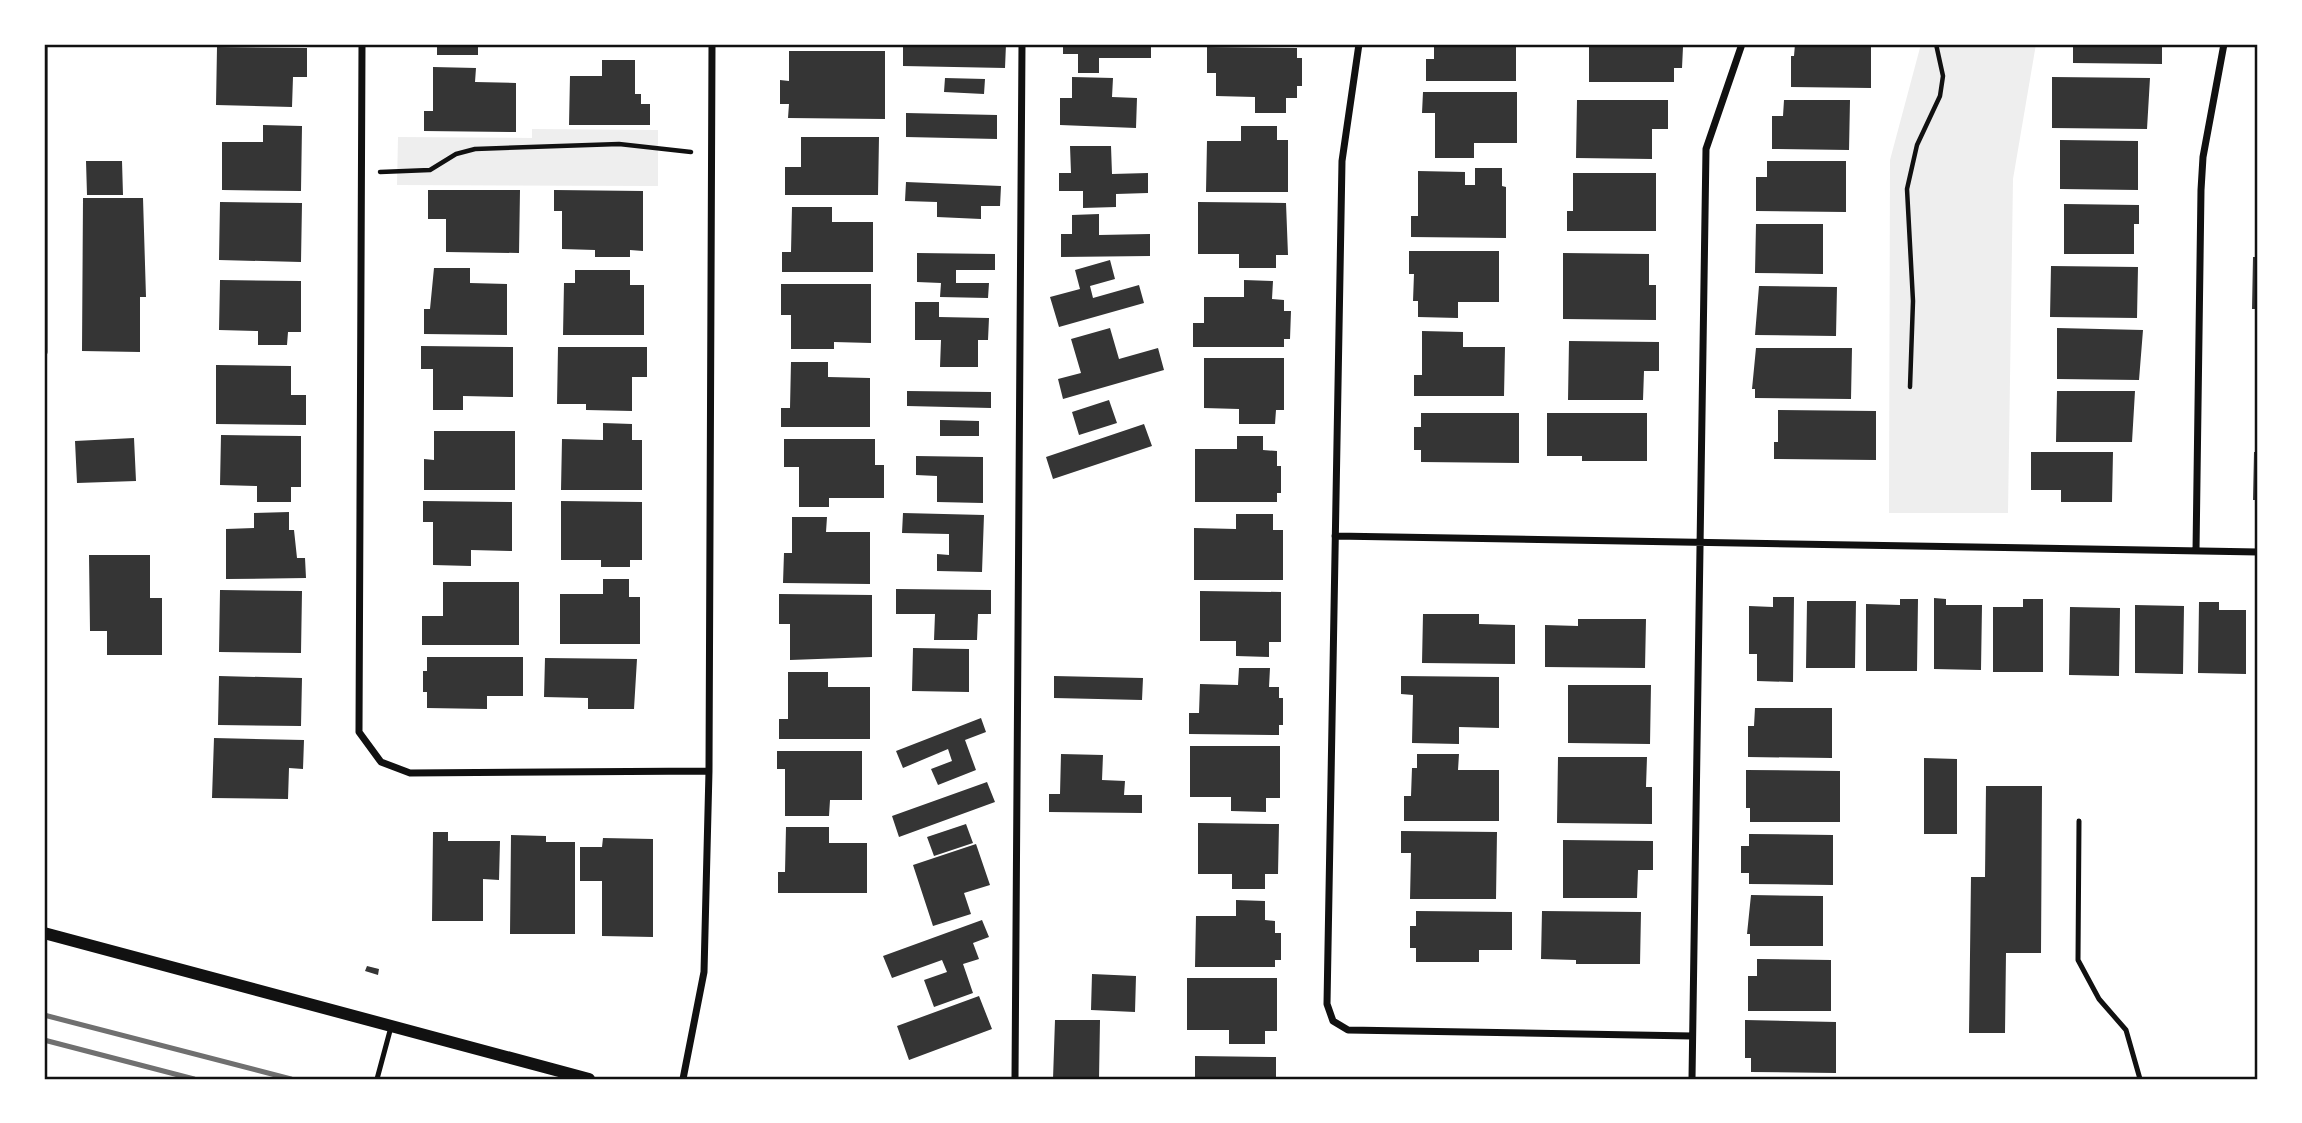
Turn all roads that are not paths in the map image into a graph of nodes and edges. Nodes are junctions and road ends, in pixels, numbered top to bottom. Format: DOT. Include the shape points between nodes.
graph roads {
  1 [pos="44,44"];
  2 [pos="362,44"];
  3 [pos="712,44"];
  4 [pos="1022,44"];
  5 [pos="1359,44"];
  6 [pos="1742,44"];
  7 [pos="2224,44"];
  8 [pos="44,352"];
  9 [pos="1335,536"];
  10 [pos="1700,542"];
  11 [pos="2196,551"];
  12 [pos="2258,552"];
  13 [pos="709,771"];
  14 [pos="2079,821"];
  15 [pos="44,933"];
  16 [pos="391,1027"];
  17 [pos="1692,1036"];
  18 [pos="377,1079"];
  19 [pos="589,1079"];
  20 [pos="682,1079"];
  21 [pos="1015,1079"];
  22 [pos="1692,1079"];
  23 [pos="2140,1079"];
  1 -- 8 [label="street"];
  2 -- 13 [label="street" via="359,732 381,762 410,773"];
  3 -- 13 [label="street"];
  4 -- 21 [label="street"];
  5 -- 9 [label="street" via="1342,161"];
  6 -- 10 [label="street" via="1706,149"];
  7 -- 11 [label="street" via="2202,179"];
  9 -- 10 [label="street"];
  9 -- 17 [label="street" via="1327,1004 1333,1021 1348,1030"];
  10 -- 11 [label="street"];
  10 -- 17 [label="street"];
  11 -- 12 [label="street"];
  13 -- 20 [label="street" via="704,972"];
  14 -- 23 [label="lane" via="2078,960 2099,999 2126,1030"];
  15 -- 16 [label="street"];
  16 -- 18 [label="lane"];
  16 -- 19 [label="street"];
  17 -- 22 [label="street"];
}
